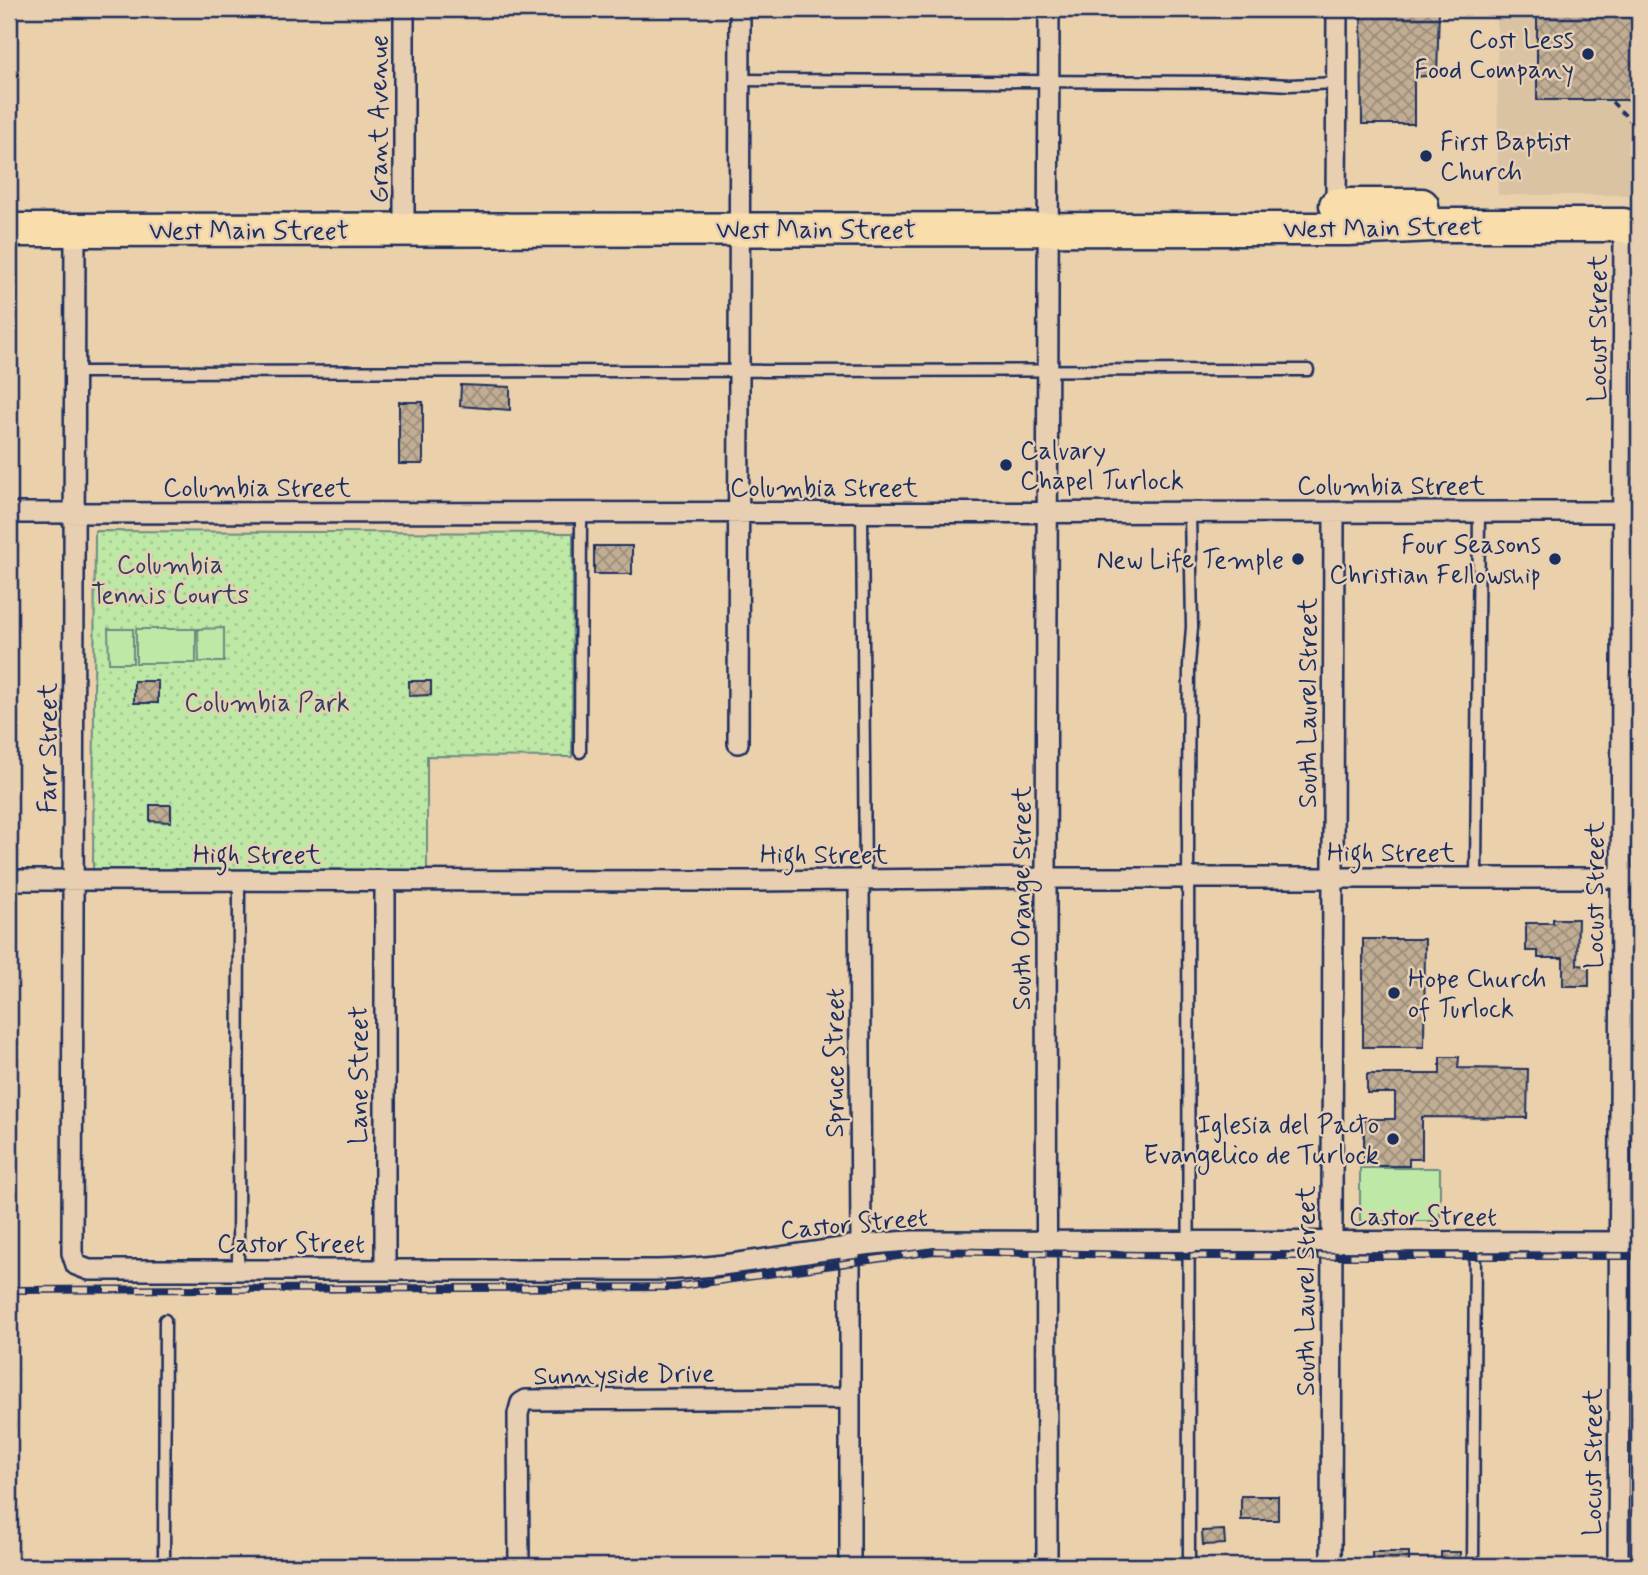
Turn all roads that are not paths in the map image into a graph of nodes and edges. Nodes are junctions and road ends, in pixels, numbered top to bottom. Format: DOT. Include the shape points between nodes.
graph roads {
  1 [pos="404,9"];
  2 [pos="740,9"];
  3 [pos="1049,9"];
  4 [pos="1337,9"];
  5 [pos="740,80"];
  6 [pos="1049,80"];
  7 [pos="1337,83"];
  8 [pos="1336,217"];
  9 [pos="1634,224"];
  10 [pos="404,229"];
  11 [pos="739,229"];
  12 [pos="1049,229"];
  13 [pos="9,230"];
  14 [pos="75,230"];
  15 [pos="1049,370"];
  16 [pos="1308,370"];
  17 [pos="739,371"];
  18 [pos="74,372"];
  19 [pos="1189,511"];
  20 [pos="1048,512"];
  21 [pos="1334,512"];
  22 [pos="1479,512"];
  23 [pos="1630,512"];
  24 [pos="9,513"];
  25 [pos="74,513"];
  26 [pos="581,513"];
  27 [pos="739,513"];
  28 [pos="862,513"];
  29 [pos="738,743"];
  30 [pos="580,752"];
  31 [pos="1046,878"];
  32 [pos="1476,878"];
  33 [pos="1630,878"];
  34 [pos="1189,879"];
  35 [pos="1333,879"];
  36 [pos="9,880"];
  37 [pos="73,880"];
  38 [pos="862,880"];
  39 [pos="239,881"];
  40 [pos="385,881"];
  41 [pos="1046,1242"];
  42 [pos="1189,1242"];
  43 [pos="1332,1242"];
  44 [pos="1619,1242"];
  45 [pos="1639,1242"];
  46 [pos="1475,1243"];
  47 [pos="855,1245"];
  48 [pos="76,1265"];
  49 [pos="238,1269"];
  50 [pos="385,1269"];
  51 [pos="165,1320"];
  52 [pos="849,1398"];
  53 [pos="164,1566"];
  54 [pos="519,1566"];
  55 [pos="850,1566"];
  56 [pos="1047,1566"];
  57 [pos="1189,1566"];
  58 [pos="1331,1566"];
  59 [pos="1474,1566"];
  60 [pos="1618,1566"];
  1 -- 10 [label="street, Grant Avenue"];
  2 -- 5 [label="street"];
  3 -- 6 [label="street, South Orange Street"];
  4 -- 7 [label="street"];
  5 -- 6 [label="lane"];
  5 -- 11 [label="street"];
  6 -- 7 [label="lane"];
  6 -- 12 [label="street, South Orange Street"];
  7 -- 8 [label="street"];
  8 -- 9 [label="main road, West Main Street" via="1464,225"];
  8 -- 12 [label="main road, West Main Street"];
  9 -- 23 [label="street, Locust Street" via="1626,468"];
  10 -- 11 [label="main road, West Main Street"];
  10 -- 14 [label="main road, West Main Street"];
  11 -- 12 [label="main road, West Main Street"];
  11 -- 17 [label="street"];
  12 -- 15 [label="street, South Orange Street"];
  13 -- 14 [label="main road, West Main Street"];
  14 -- 18 [label="street, Farr Street"];
  15 -- 16 [label="lane"];
  15 -- 17 [label="lane"];
  15 -- 20 [label="street, South Orange Street"];
  17 -- 18 [label="lane"];
  17 -- 27 [label="street"];
  18 -- 25 [label="street, Farr Street"];
  19 -- 20 [label="street, Columbia Street"];
  19 -- 21 [label="street, Columbia Street"];
  19 -- 34 [label="lane"];
  20 -- 28 [label="street, Columbia Street"];
  20 -- 31 [label="street, South Orange Street"];
  21 -- 22 [label="street, Columbia Street"];
  21 -- 35 [label="street, South Laurel Street"];
  22 -- 23 [label="street, Columbia Street"];
  22 -- 32 [label="lane"];
  23 -- 33 [label="street, Locust Street"];
  24 -- 25 [label="street, Columbia Street"];
  25 -- 26 [label="street, Columbia Street"];
  25 -- 37 [label="street, Farr Street"];
  26 -- 27 [label="street, Columbia Street"];
  26 -- 30 [label="lane"];
  27 -- 28 [label="street, Columbia Street"];
  27 -- 29 [label="street"];
  28 -- 38 [label="lane"];
  31 -- 34 [label="street, High Street"];
  31 -- 38 [label="street, High Street"];
  31 -- 41 [label="street, South Orange Street"];
  32 -- 33 [label="street, High Street"];
  32 -- 35 [label="street, High Street"];
  33 -- 44 [label="street, Locust Street"];
  34 -- 35 [label="street, High Street"];
  34 -- 42 [label="lane"];
  35 -- 43 [label="street, South Laurel Street"];
  36 -- 37 [label="street, High Street"];
  37 -- 39 [label="street, High Street"];
  37 -- 48 [label="street, Farr Street" via="72,1253"];
  38 -- 40 [label="street, High Street"];
  38 -- 47 [label="street, Spruce Street"];
  39 -- 40 [label="street, High Street"];
  39 -- 49 [label="lane"];
  40 -- 50 [label="street, Lane Street"];
  41 -- 42 [label="street, Castor Street"];
  41 -- 47 [label="street, Castor Street"];
  41 -- 56 [label="street, South Orange Street"];
  42 -- 43 [label="street, Castor Street"];
  42 -- 57 [label="lane"];
  43 -- 46 [label="street, Castor Street"];
  43 -- 58 [label="street, South Laurel Street"];
  44 -- 45 [label="street, Castor Street"];
  44 -- 46 [label="street, Castor Street"];
  44 -- 60 [label="street, Locust Street"];
  46 -- 59 [label="lane"];
  47 -- 50 [label="street, Castor Street" via="669,1270"];
  47 -- 52 [label="street, Spruce Street"];
  48 -- 49 [label="street, Castor Street" via="89,1270"];
  49 -- 50 [label="street, Castor Street"];
  51 -- 53 [label="lane"];
  52 -- 54 [label="street, Sunnyside Drive" via="526,1400 518,1415"];
  52 -- 55 [label="street, Spruce Street"];
}
